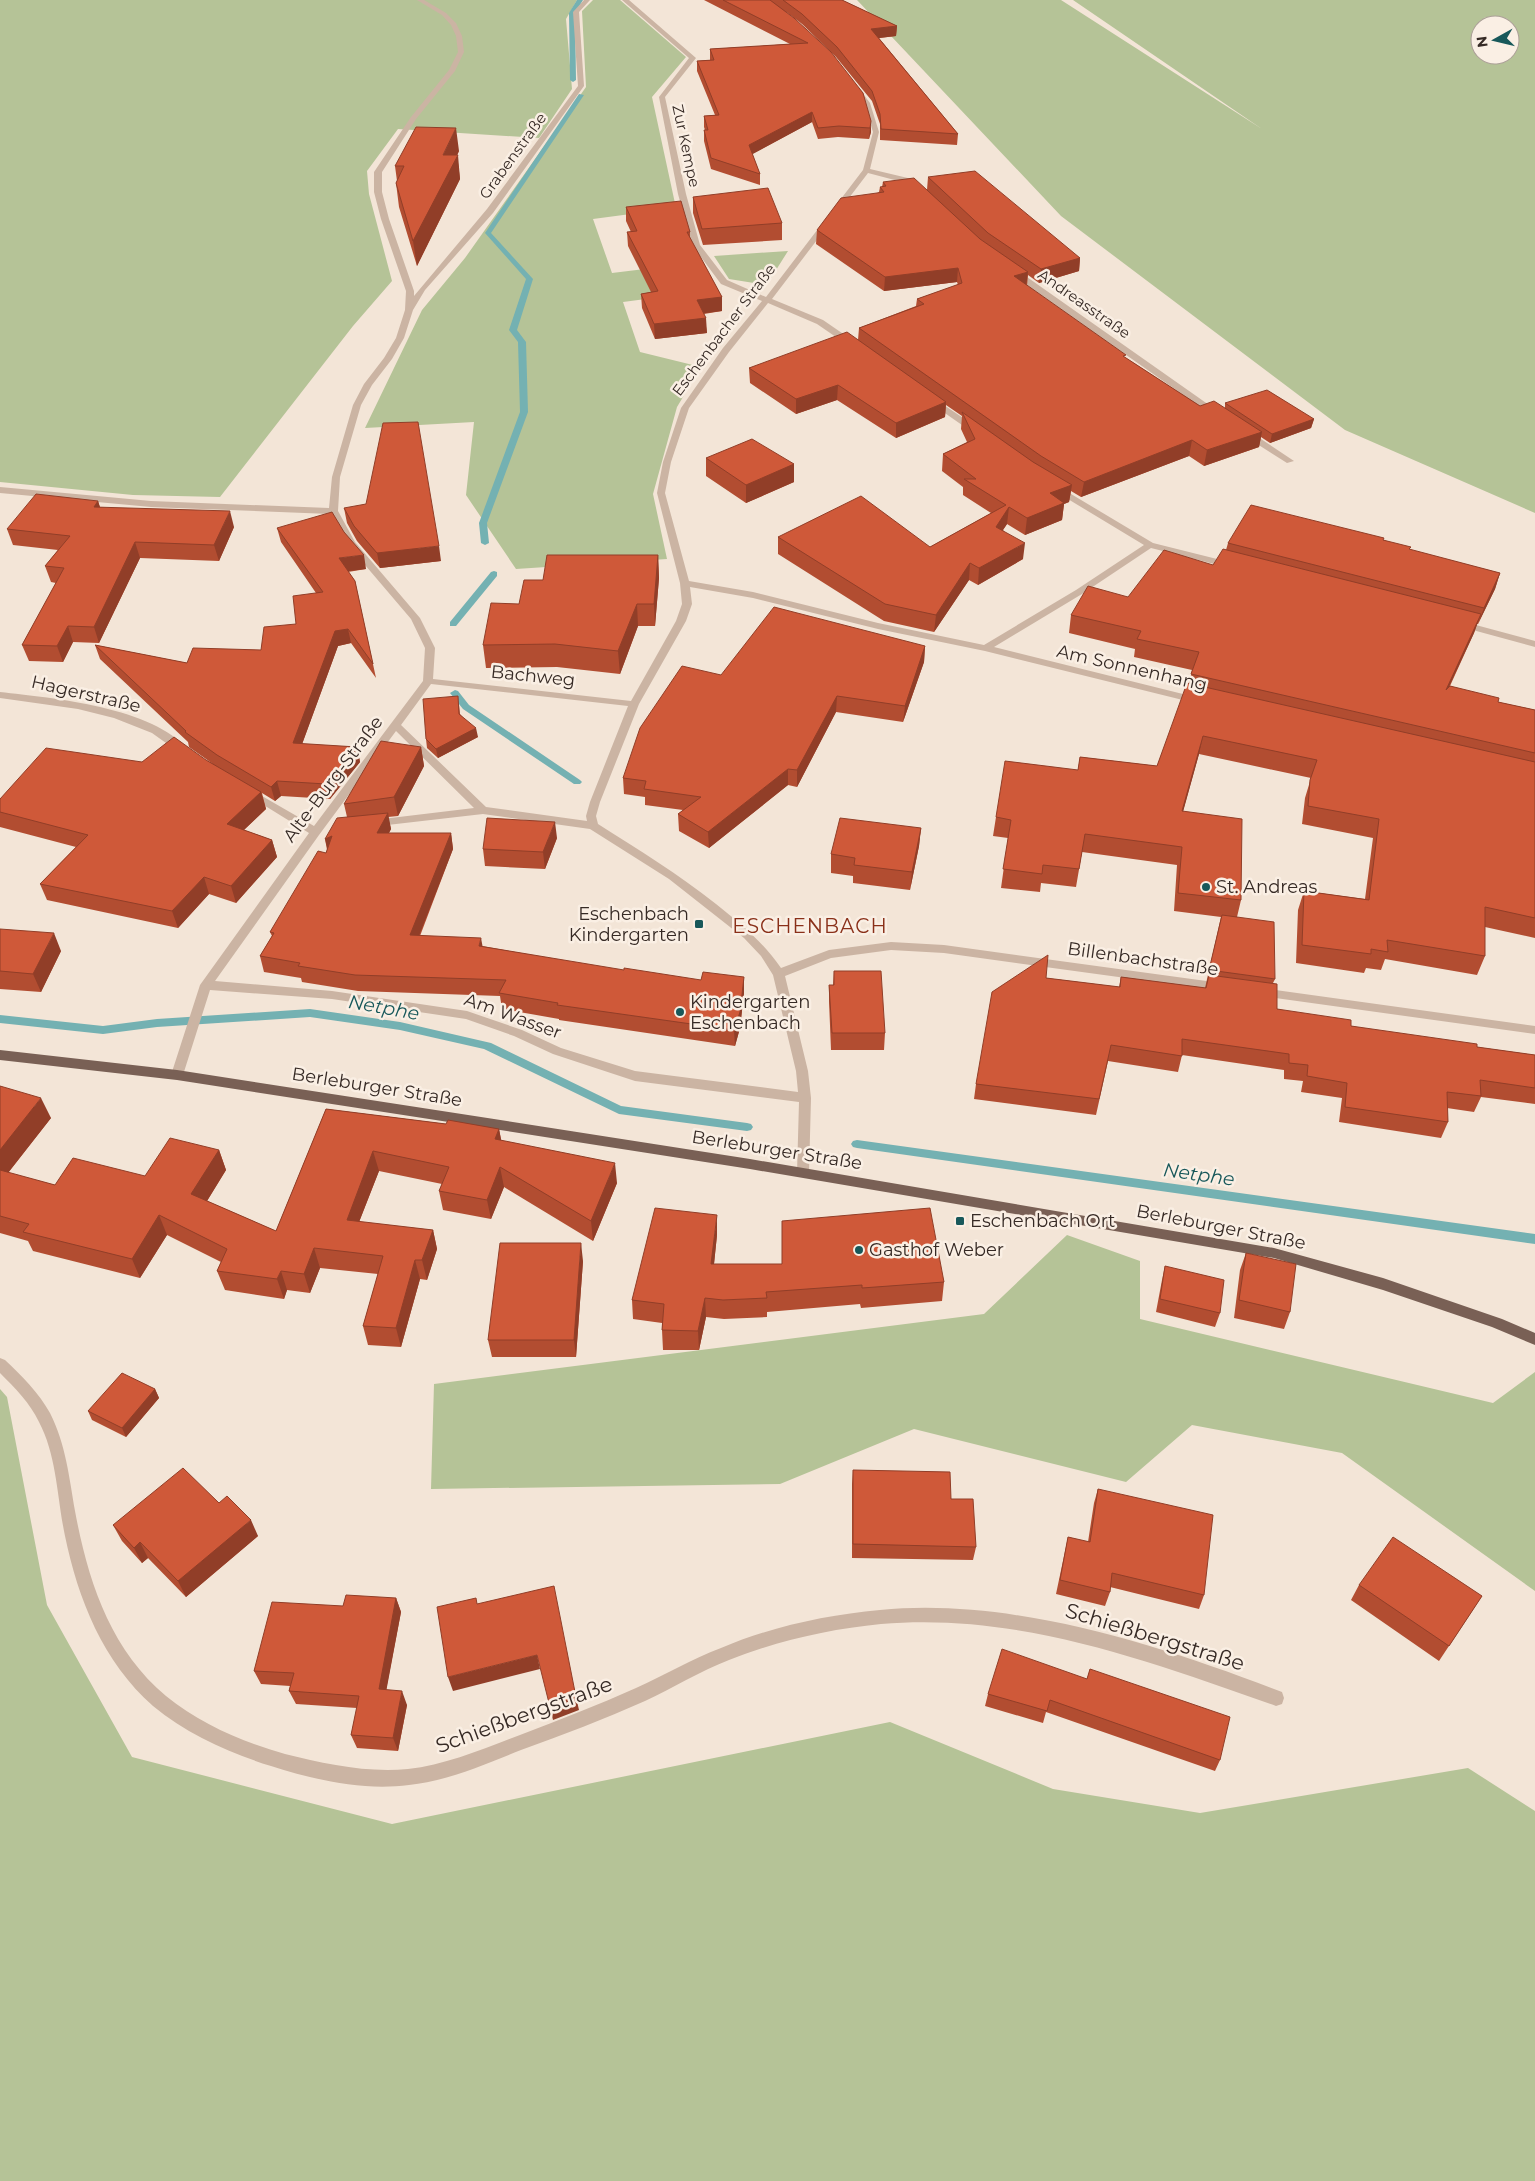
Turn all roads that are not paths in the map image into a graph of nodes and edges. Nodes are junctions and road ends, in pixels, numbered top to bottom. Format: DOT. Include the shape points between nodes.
graph roads {
  1 [pos="420,0"];
  2 [pos="587,0"];
  3 [pos="625,0"];
  4 [pos="849,80"];
  5 [pos="866,170"];
  6 [pos="924,194"];
  7 [pos="1007,267"];
  8 [pos="767,300"];
  9 [pos="409,310"];
  10 [pos="861,350"];
  11 [pos="924,394"];
  12 [pos="1227,420"];
  13 [pos="1242,430"];
  14 [pos="985,438"];
  15 [pos="1290,461"];
  16 [pos="1044,480"];
  17 [pos="0,490"];
  18 [pos="333,512"];
  19 [pos="1150,545"];
  20 [pos="1238,567"];
  21 [pos="685,583"];
  22 [pos="1449,620"];
  23 [pos="1535,644"];
  24 [pos="986,648"];
  25 [pos="428,681"];
  26 [pos="0,695"];
  27 [pos="1208,702"];
  28 [pos="634,704"];
  29 [pos="395,725"];
  30 [pos="191,756"];
  31 [pos="240,788"];
  32 [pos="483,810"];
  33 [pos="364,826"];
  34 [pos="593,826"];
  35 [pos="334,829"];
  36 [pos="314,832"];
  37 [pos="779,974"];
  38 [pos="206,986"];
  39 [pos="1233,988"];
  40 [pos="1252,991"];
  41 [pos="1535,1030"];
  42 [pos="0,1055"];
  43 [pos="177,1075"];
  44 [pos="805,1098"];
  45 [pos="803,1173"];
  46 [pos="1535,1339"];
  47 [pos="0,1364"];
  48 [pos="1276,1698"];
  1 -- 9 [label="street" via="454,24 461,52 452,71 413,118 378,172 378,192 385,219 410,291"];
  2 -- 9 [label="street, Grabenstraße" via="576,12 581,86 490,211 422,289"];
  3 -- 8 [label="street, Zur Kempe" via="693,58 662,97 696,245 724,282"];
  4 -- 5 [label="street, Eschenbacher Straße" via="867,103 876,132"];
  5 -- 6 [label="street" via="909,181"];
  5 -- 8 [label="street, Eschenbacher Straße"];
  7 -- 12 [label="street, Andreasstraße"];
  8 -- 10 [label="street" via="820,322"];
  8 -- 21 [label="street, Eschenbacher Straße" via="685,408 667,462 661,493"];
  9 -- 18 [label="street" via="400,338 357,405 336,478"];
  11 -- 14 [label="street"];
  13 -- 15 [label="street"];
  16 -- 19 [label="street"];
  17 -- 18 [label="street" via="160,504"];
  18 -- 25 [label="street" via="351,543 415,618 430,648"];
  19 -- 20 [label="street"];
  19 -- 24 [label="street"];
  21 -- 24 [label="street, Am Sonnenhang" via="766,597"];
  21 -- 28 [label="street, Eschenbacher Straße" via="687,604 681,621"];
  22 -- 23 [label="street"];
  24 -- 27 [label="street, Am Sonnenhang"];
  25 -- 28 [label="street, Bachweg"];
  25 -- 29 [label="street, Alte-Burg-Straße"];
  26 -- 30 [label="street, Hagerstraße" via="68,704 132,720 154,729"];
  28 -- 34 [label="street, Eschenbacher Straße" via="595,802 591,816"];
  29 -- 32 [label="street"];
  29 -- 36 [label="street, Alte-Burg-Straße"];
  31 -- 36 [label="street"];
  32 -- 33 [label="street"];
  32 -- 34 [label="street"];
  34 -- 37 [label="street" via="674,876 748,935"];
  35 -- 36 [label="street"];
  36 -- 38 [label="street, Alte-Burg-Straße"];
  37 -- 39 [label="street, Billenbachstraße" via="829,954 891,946 944,949"];
  37 -- 44 [label="street" via="802,1071"];
  38 -- 43 [label="street, Alte-Burg-Straße"];
  38 -- 44 [label="street, Am Wasser" via="332,995 466,1015 557,1051 635,1076"];
  40 -- 41 [label="street"];
  42 -- 43 [label="main road, Berleburger Straße"];
  43 -- 45 [label="main road, Berleburger Straße"];
  44 -- 45 [label="street"];
  45 -- 46 [label="main road, Berleburger Straße" via="1274,1252 1384,1284"];
  47 -- 48 [label="street, Schießbergstraße" via="21,1384 48,1424 60,1464 85,1588 104,1634 132,1674 160,1702 192,1723 244,1750 305,1768 361,1778 411,1777 487,1756 642,1694 734,1650 815,1627 883,1617 948,1615 994,1618 1048,1627 1130,1648"];
}
